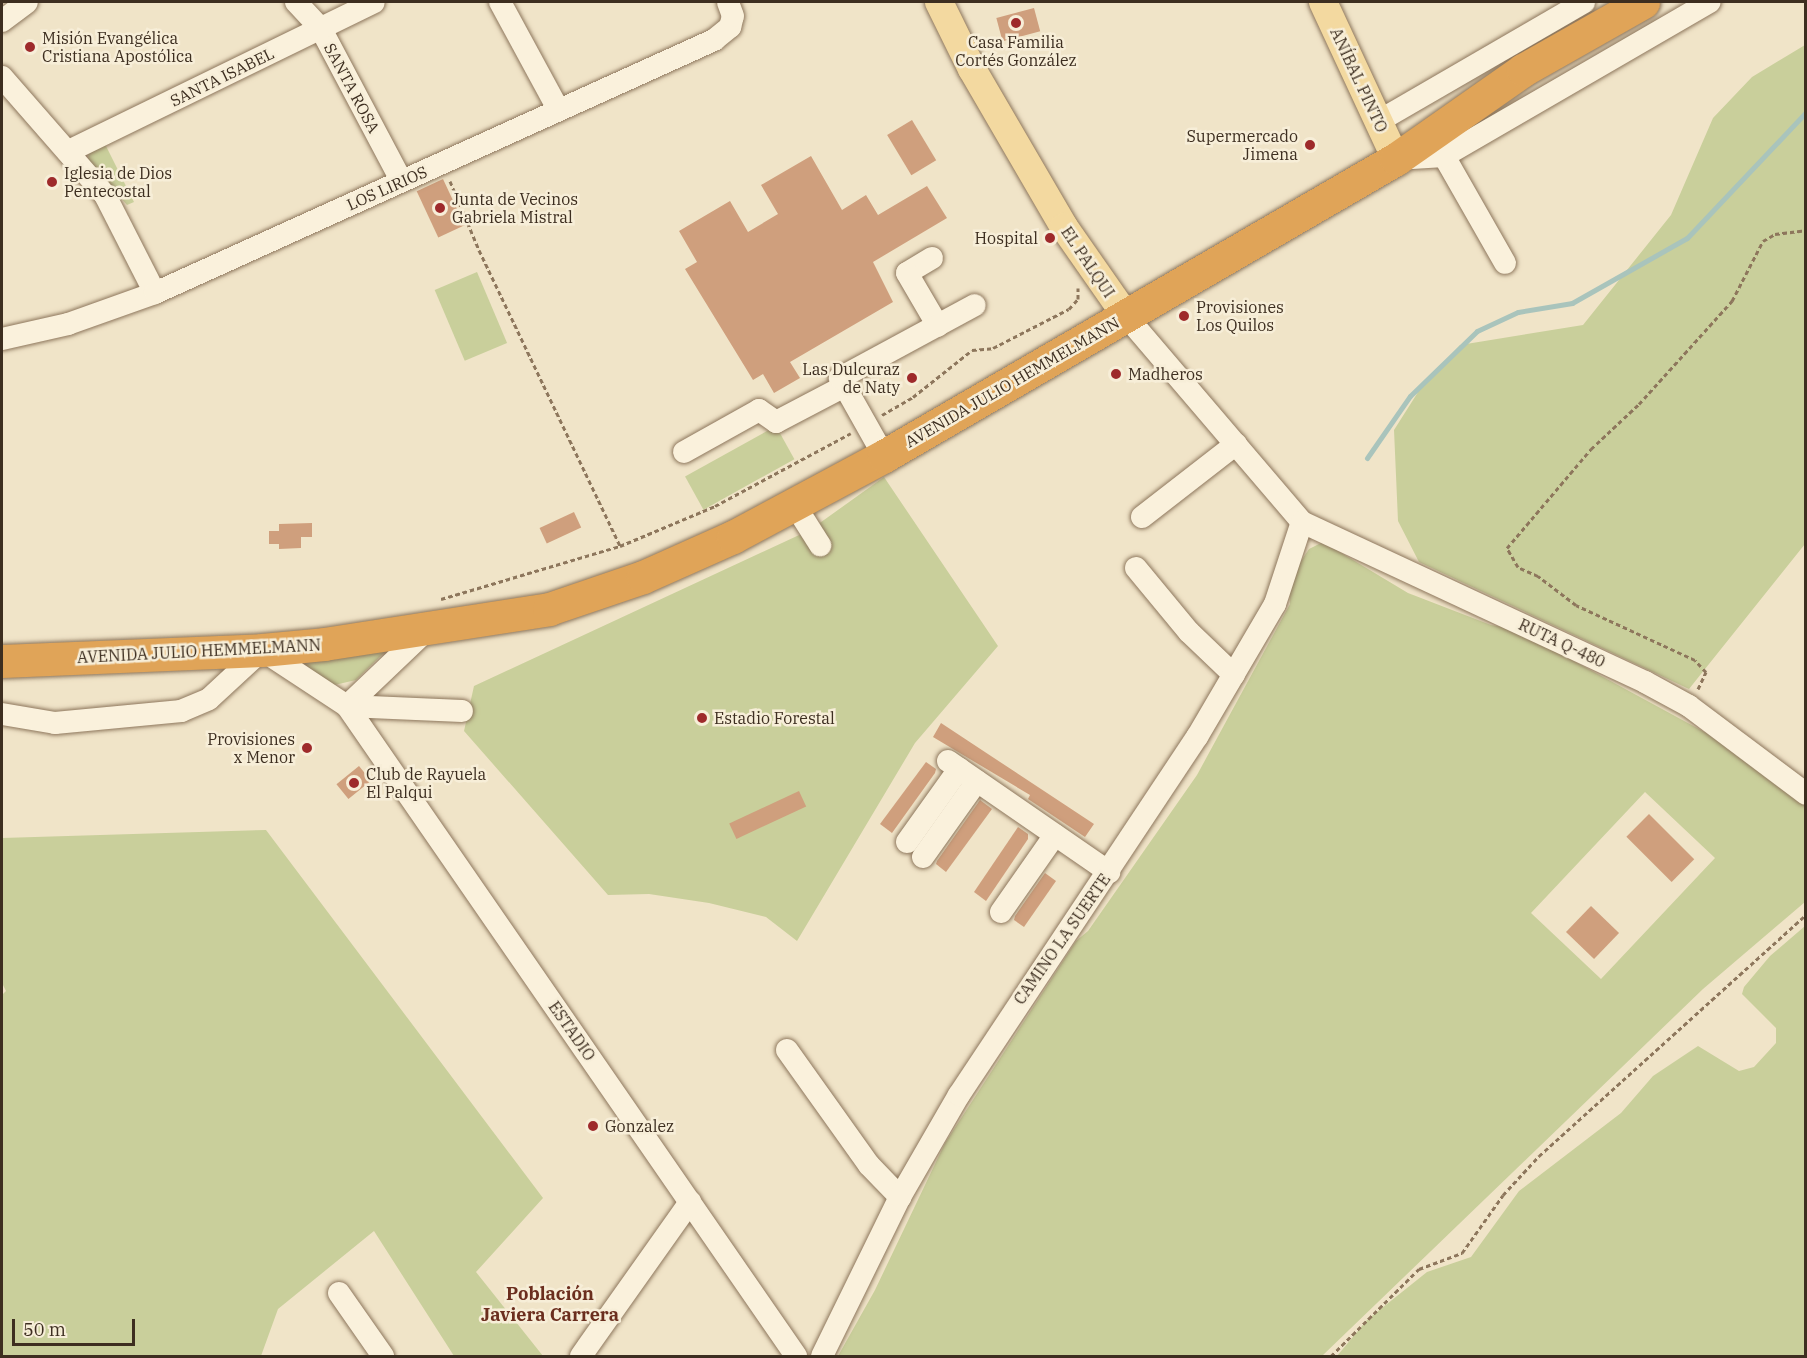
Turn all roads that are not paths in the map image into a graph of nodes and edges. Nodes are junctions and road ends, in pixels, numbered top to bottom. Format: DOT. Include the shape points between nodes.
graph roads {
  1 [pos="27,2"];
  2 [pos="296,2"];
  3 [pos="374,2"];
  4 [pos="500,2"];
  5 [pos="939,2"];
  6 [pos="1323,2"];
  7 [pos="1584,2"];
  8 [pos="1643,2"];
  9 [pos="1710,2"];
  10 [pos="736,4"];
  11 [pos="2,21"];
  12 [pos="321,29"];
  13 [pos="2,77"];
  14 [pos="558,109"];
  15 [pos="1387,141"];
  16 [pos="69,151"];
  17 [pos="1444,156"];
  18 [pos="401,180"];
  19 [pos="932,258"];
  20 [pos="1505,263"];
  21 [pos="154,293"];
  22 [pos="975,305"];
  23 [pos="1120,308"];
  24 [pos="938,326"];
  25 [pos="2,339"];
  26 [pos="845,386"];
  27 [pos="875,440"];
  28 [pos="1236,444"];
  29 [pos="684,452"];
  30 [pos="794,504"];
  31 [pos="1142,517"];
  32 [pos="1302,522"];
  33 [pos="820,545"];
  34 [pos="1136,568"];
  35 [pos="434,613"];
  36 [pos="467,619"];
  37 [pos="262,650"];
  38 [pos="2,662"];
  39 [pos="1234,675"];
  40 [pos="347,706"];
  41 [pos="462,711"];
  42 [pos="2,714"];
  43 [pos="1806,794"];
  44 [pos="1055,835"];
  45 [pos="915,850"];
  46 [pos="1108,872"];
  47 [pos="1001,912"];
  48 [pos="787,1050"];
  49 [pos="900,1197"];
  50 [pos="690,1202"];
  51 [pos="339,1293"];
  52 [pos="383,1356"];
  53 [pos="581,1356"];
  54 [pos="796,1356"];
  55 [pos="822,1356"];
  1 -- 11 [label="street"];
  2 -- 12 [label="street, SANTA ROSA"];
  3 -- 12 [label="street, SANTA ISABEL"];
  4 -- 14 [label="street"];
  5 -- 23 [label="main road, EL PALQUI" via="978,79 1093,273"];
  6 -- 15 [label="main road, ANÍBAL PINTO"];
  7 -- 15 [label="street"];
  8 -- 15 [label="highway, AVENIDA JULIO HEMMELMANN"];
  9 -- 17 [label="street"];
  10 -- 14 [label="street, LOS LIRIOS" via="730,27 722,35"];
  12 -- 16 [label="street, SANTA ISABEL"];
  12 -- 18 [label="street, SANTA ROSA"];
  13 -- 16 [label="street"];
  14 -- 18 [label="street, LOS LIRIOS"];
  15 -- 17 [label="street"];
  15 -- 23 [label="highway, AVENIDA JULIO HEMMELMANN"];
  16 -- 21 [label="street" via="105,195"];
  17 -- 20 [label="street"];
  18 -- 21 [label="street, LOS LIRIOS"];
  19 -- 24 [label="street" via="907,273"];
  21 -- 25 [label="street, LOS LIRIOS" via="68,324"];
  22 -- 24 [label="street"];
  23 -- 27 [label="highway, AVENIDA JULIO HEMMELMANN"];
  23 -- 28 [label="street, EL PALQUI"];
  24 -- 26 [label="street" via="840,378"];
  26 -- 27 [label="street"];
  26 -- 29 [label="street" via="776,422 759,410"];
  27 -- 30 [label="highway, AVENIDA JULIO HEMMELMANN"];
  27 -- 36 [label="highway, AVENIDA JULIO HEMMELMANN" via="689,535"];
  28 -- 31 [label="street"];
  28 -- 32 [label="street, EL PALQUI"];
  30 -- 33 [label="street"];
  30 -- 36 [label="highway, AVENIDA JULIO HEMMELMANN" via="733,537 643,577 549,609"];
  32 -- 39 [label="street, CAMINO LA SUERTE" via="1275,604"];
  32 -- 43 [label="street, RUTA Q-480" via="1686,704"];
  34 -- 39 [label="street" via="1189,632"];
  35 -- 36 [label="highway, AVENIDA JULIO HEMMELMANN"];
  35 -- 37 [label="highway, AVENIDA JULIO HEMMELMANN"];
  35 -- 40 [label="street"];
  37 -- 38 [label="highway, AVENIDA JULIO HEMMELMANN"];
  37 -- 40 [label="street, ESTADIO"];
  37 -- 42 [label="street" via="209,699 181,711 55,723"];
  39 -- 46 [label="street, CAMINO LA SUERTE"];
  40 -- 41 [label="street"];
  40 -- 50 [label="street, ESTADIO"];
  44 -- 45 [label="street" via="961,770"];
  44 -- 46 [label="street"];
  44 -- 47 [label="street"];
  46 -- 49 [label="street, CAMINO LA SUERTE" via="1010,1014"];
  48 -- 49 [label="street" via="868,1165"];
  49 -- 55 [label="street, CAMINO LA SUERTE"];
  50 -- 53 [label="street"];
  50 -- 54 [label="street, ESTADIO"];
  51 -- 52 [label="street"];
}
